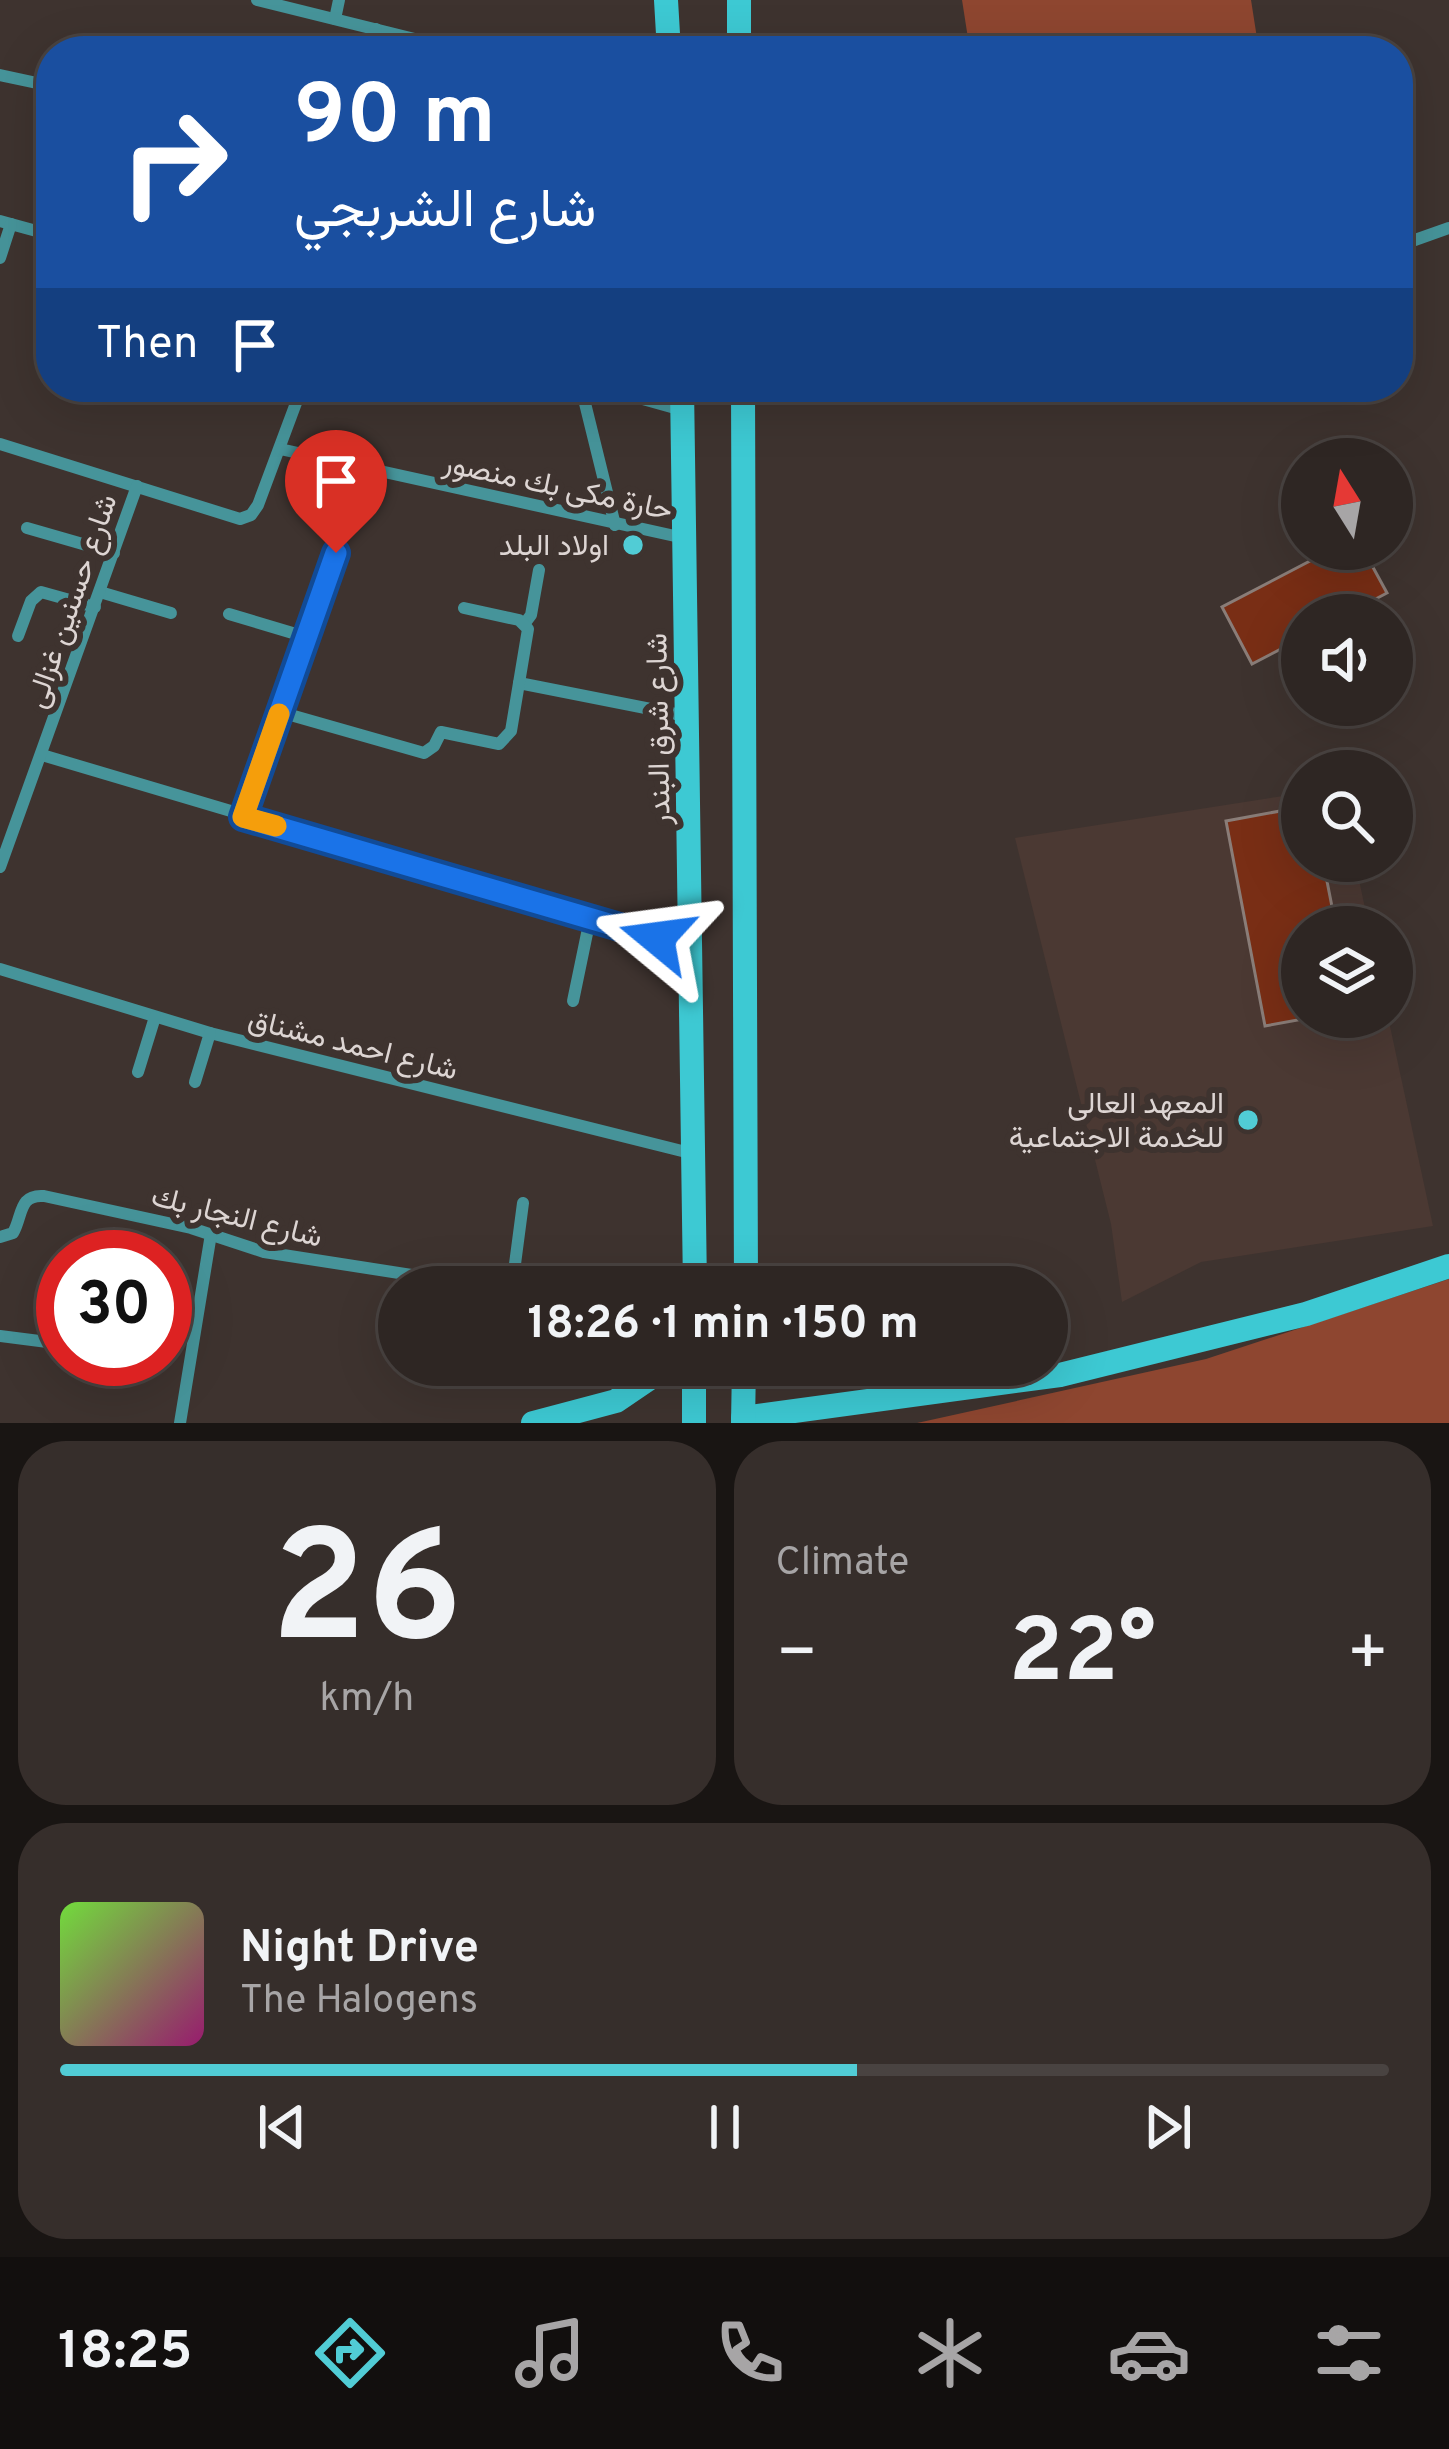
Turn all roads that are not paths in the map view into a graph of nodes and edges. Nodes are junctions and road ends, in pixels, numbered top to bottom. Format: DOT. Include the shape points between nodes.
graph roads {
  1 [pos="257,0"];
  2 [pos="339,0"];
  3 [pos="666,0"];
  4 [pos="739,0"];
  5 [pos="335,19"];
  6 [pos="376,29"];
  7 [pos="374,36"];
  8 [pos="404,36"];
  9 [pos="668,36"];
  10 [pos="739,36"];
  11 [pos="0,75"];
  12 [pos="36,83"];
  13 [pos="6,222"];
  14 [pos="1449,229"];
  15 [pos="36,231"];
  16 [pos="1413,241"];
  17 [pos="0,258"];
  18 [pos="297,402"];
  19 [pos="585,402"];
  20 [pos="683,402"];
  21 [pos="742,402"];
  22 [pos="0,444"];
  23 [pos="280,449"];
  24 [pos="366,468"];
  25 [pos="137,486"];
  26 [pos="615,525"];
  27 [pos="27,528"];
  28 [pos="686,538"];
  29 [pos="114,553"];
  30 [pos="538,571"];
  31 [pos="100,592"];
  32 [pos="95,607"];
  33 [pos="464,608"];
  34 [pos="171,613"];
  35 [pos="229,614"];
  36 [pos="525,623"];
  37 [pos="18,636"];
  38 [pos="306,638"];
  39 [pos="519,683"];
  40 [pos="280,712"];
  41 [pos="687,716"];
  42 [pos="42,755"];
  43 [pos="243,817"];
  44 [pos="0,867"];
  45 [pos="590,919"];
  46 [pos="691,947"];
  47 [pos="0,969"];
  48 [pos="573,1001"];
  49 [pos="155,1017"];
  50 [pos="210,1033"];
  51 [pos="138,1072"];
  52 [pos="195,1082"];
  53 [pos="696,1155"];
  54 [pos="523,1203"];
  55 [pos="211,1234"];
  56 [pos="0,1237"];
  57 [pos="515,1266"];
  58 [pos="695,1266"];
  59 [pos="746,1266"];
  60 [pos="1449,1266"];
  61 [pos="378,1270"];
  62 [pos="0,1336"];
  63 [pos="36,1341"];
  64 [pos="638,1386"];
  65 [pos="694,1386"];
  66 [pos="744,1386"];
  67 [pos="743,1420"];
  68 [pos="180,1423"];
  69 [pos="533,1423"];
  70 [pos="694,1423"];
  1 -- 5 [label="street"];
  2 -- 5 [label="street"];
  3 -- 9 [label="main road"];
  4 -- 10 [label="main road"];
  5 -- 6 [label="street"];
  6 -- 7 [label="street"];
  6 -- 8 [label="street"];
  11 -- 12 [label="street"];
  13 -- 15 [label="street"];
  13 -- 17 [label="street"];
  14 -- 16 [label="street"];
  18 -- 23 [label="street"];
  19 -- 26 [label="street"];
  20 -- 28 [label="main road, شارع شرق البندر"];
  21 -- 59 [label="main road"];
  22 -- 25 [label="street"];
  23 -- 24 [label="street, حارة مكى بك منصور"];
  23 -- 25 [label="street" via="258,505 240,519"];
  24 -- 26 [label="street, حارة مكى بك منصور"];
  24 -- 38 [label="street"];
  25 -- 29 [label="street, شارع حسنين غزالى"];
  26 -- 28 [label="street, حارة مكى بك منصور"];
  27 -- 29 [label="street"];
  28 -- 41 [label="main road, شارع شرق البندر"];
  29 -- 31 [label="street, شارع حسنين غزالى"];
  30 -- 36 [label="street"];
  31 -- 32 [label="street, شارع حسنين غزالى"];
  31 -- 34 [label="street"];
  32 -- 37 [label="street" via="41,592"];
  32 -- 42 [label="street, شارع حسنين غزالى"];
  33 -- 36 [label="street"];
  35 -- 38 [label="street"];
  36 -- 39 [label="street"];
  38 -- 40 [label="street"];
  39 -- 40 [label="street" via="511,731 500,744 441,732 424,753"];
  39 -- 41 [label="street"];
  40 -- 43 [label="street"];
  41 -- 46 [label="main road, شارع شرق البندر"];
  42 -- 43 [label="street"];
  42 -- 44 [label="street, شارع حسنين غزالى"];
  43 -- 45 [label="street"];
  45 -- 46 [label="street"];
  45 -- 48 [label="street"];
  46 -- 53 [label="main road, شارع شرق البندر"];
  47 -- 49 [label="street, شارع احمد مشناق"];
  49 -- 50 [label="street, شارع احمد مشناق"];
  49 -- 51 [label="street"];
  50 -- 52 [label="street"];
  50 -- 53 [label="street, شارع احمد مشناق"];
  53 -- 58 [label="main road, شارع شرق البندر"];
  54 -- 57 [label="street"];
  55 -- 56 [label="street, شارع النجار بك" via="37,1195 23,1203 13,1233"];
  55 -- 61 [label="street, شارع النجار بك" via="279,1255"];
  55 -- 68 [label="street"];
  60 -- 67 [label="main road" via="1306,1314 1060,1376"];
  62 -- 63 [label="street"];
  64 -- 69 [label="main road" via="616,1401"];
  65 -- 70 [label="main road"];
  66 -- 67 [label="main road"];
}
